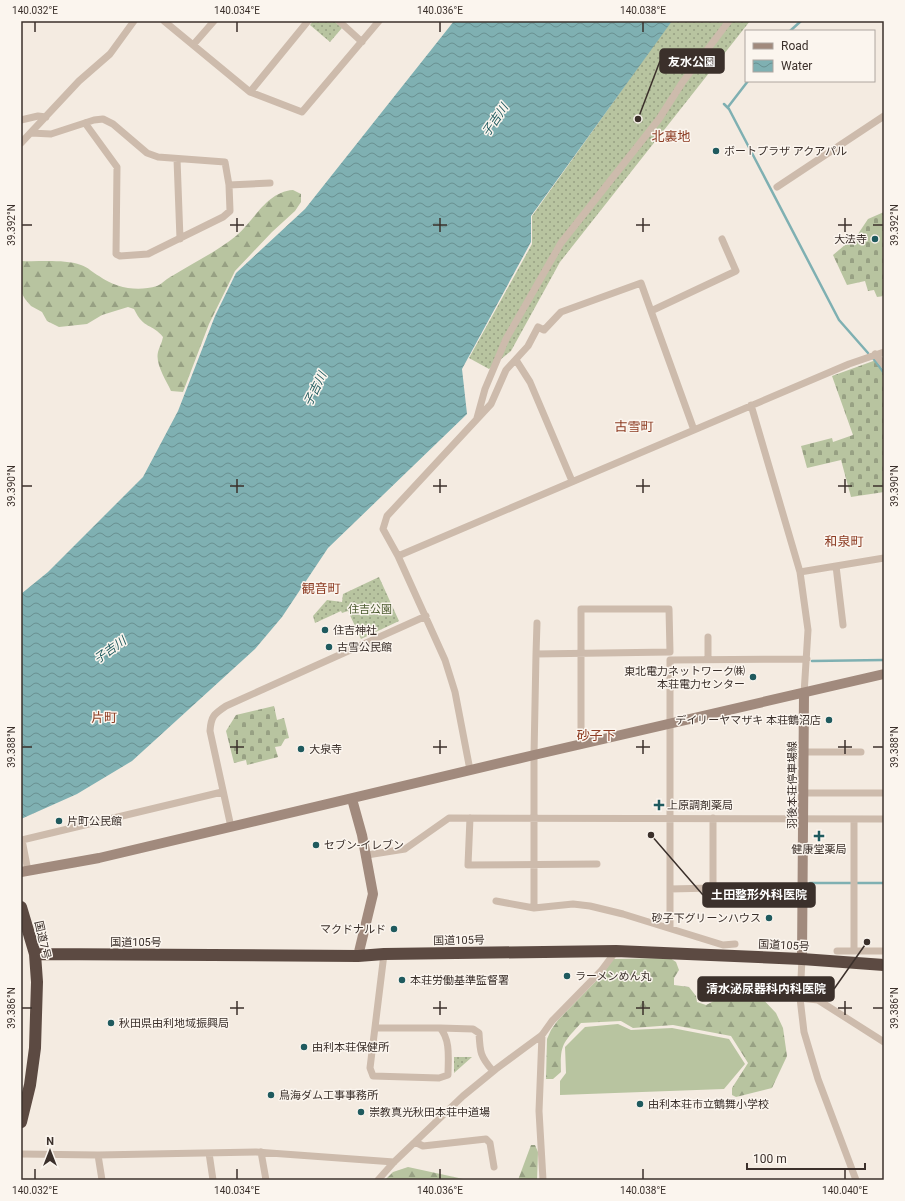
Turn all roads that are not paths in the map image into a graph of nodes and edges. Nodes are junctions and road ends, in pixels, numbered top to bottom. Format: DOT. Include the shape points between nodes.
graph roads {
  1 [pos="134,21"];
  2 [pos="164,21"];
  3 [pos="214,21"];
  4 [pos="308,21"];
  5 [pos="339,21"];
  6 [pos="379,21"];
  7 [pos="729,21"];
  8 [pos="362,42"];
  9 [pos="193,45"];
  10 [pos="250,92"];
  11 [pos="884,116"];
  12 [pos="46,117"];
  13 [pos="21,120"];
  14 [pos="85,123"];
  15 [pos="31,133"];
  16 [pos="21,143"];
  17 [pos="177,159"];
  18 [pos="270,183"];
  19 [pos="229,185"];
  20 [pos="777,187"];
  21 [pos="180,239"];
  22 [pos="722,239"];
  23 [pos="651,311"];
  24 [pos="884,352"];
  25 [pos="875,354"];
  26 [pos="516,360"];
  27 [pos="884,365"];
  28 [pos="751,406"];
  29 [pos="477,420"];
  30 [pos="694,430"];
  31 [pos="572,481"];
  32 [pos="398,556"];
  33 [pos="884,558"];
  34 [pos="836,566"];
  35 [pos="800,572"];
  36 [pos="426,616"];
  37 [pos="537,623"];
  38 [pos="843,625"];
  39 [pos="708,637"];
  40 [pos="536,654"];
  41 [pos="581,654"];
  42 [pos="708,659"];
  43 [pos="807,659"];
  44 [pos="884,674"];
  45 [pos="804,694"];
  46 [pos="668,725"];
  47 [pos="581,745"];
  48 [pos="804,752"];
  49 [pos="861,752"];
  50 [pos="534,755"];
  51 [pos="470,770"];
  52 [pos="222,792"];
  53 [pos="804,793"];
  54 [pos="884,793"];
  55 [pos="352,799"];
  56 [pos="470,818"];
  57 [pos="534,818"];
  58 [pos="670,818"];
  59 [pos="713,818"];
  60 [pos="804,819"];
  61 [pos="854,819"];
  62 [pos="884,819"];
  63 [pos="231,827"];
  64 [pos="367,855"];
  65 [pos="534,864"];
  66 [pos="598,864"];
  67 [pos="25,872"];
  68 [pos="670,889"];
  69 [pos="496,901"];
  70 [pos="21,907"];
  71 [pos="534,908"];
  72 [pos="670,928"];
  73 [pos="735,944"];
  74 [pos="616,951"];
  75 [pos="837,951"];
  76 [pos="854,951"];
  77 [pos="884,951"];
  78 [pos="35,954"];
  79 [pos="384,954"];
  80 [pos="358,956"];
  81 [pos="802,959"];
  82 [pos="884,965"];
  83 [pos="800,998"];
  84 [pos="375,1028"];
  85 [pos="440,1028"];
  86 [pos="542,1035"];
  87 [pos="884,1042"];
  88 [pos="493,1071"];
  89 [pos="21,1122"];
  90 [pos="415,1142"];
  91 [pos="261,1152"];
  92 [pos="209,1153"];
  93 [pos="21,1154"];
  94 [pos="98,1155"];
  95 [pos="394,1162"];
  96 [pos="494,1167"];
  97 [pos="102,1180"];
  98 [pos="213,1180"];
  99 [pos="266,1180"];
  100 [pos="378,1180"];
  101 [pos="543,1180"];
  102 [pos="856,1180"];
  1 -- 12 [label="street" via="110,54 79,81"];
  2 -- 9 [label="street"];
  3 -- 9 [label="street"];
  4 -- 10 [label="street"];
  5 -- 8 [label="street"];
  6 -- 8 [label="street"];
  7 -- 29 [label="street" via="682,83 659,119 561,243 506,339 485,389"];
  8 -- 10 [label="street" via="302,112"];
  9 -- 10 [label="street"];
  11 -- 20 [label="street"];
  12 -- 13 [label="street"];
  12 -- 15 [label="street"];
  14 -- 15 [label="street" via="51,134"];
  14 -- 17 [label="street" via="103,119 147,153"];
  14 -- 21 [label="street" via="117,167 116,254 148,254"];
  15 -- 16 [label="street"];
  17 -- 19 [label="street" via="224,162"];
  17 -- 21 [label="street"];
  18 -- 19 [label="street"];
  19 -- 21 [label="street" via="230,211"];
  22 -- 23 [label="street" via="736,271"];
  23 -- 26 [label="street" via="641,284 610,294 561,312 544,330 538,327 528,346"];
  23 -- 30 [label="street"];
  24 -- 25 [label="street"];
  25 -- 27 [label="street"];
  25 -- 28 [label="street"];
  26 -- 29 [label="street" via="506,370 492,404"];
  26 -- 31 [label="street" via="530,382"];
  28 -- 30 [label="street"];
  28 -- 35 [label="street"];
  29 -- 32 [label="street" via="387,516 382,529"];
  30 -- 31 [label="street"];
  31 -- 32 [label="street"];
  32 -- 36 [label="street"];
  33 -- 34 [label="street"];
  34 -- 35 [label="street"];
  34 -- 38 [label="street"];
  35 -- 43 [label="street" via="807,615"];
  36 -- 51 [label="street" via="445,660 455,692"];
  36 -- 52 [label="street" via="226,706 216,713 210,720 210,731"];
  37 -- 40 [label="street"];
  39 -- 42 [label="street"];
  40 -- 41 [label="street"];
  40 -- 50 [label="street"];
  41 -- 41 [label="street" via="582,609 669,610 670,652"];
  41 -- 47 [label="street"];
  42 -- 43 [label="street"];
  42 -- 46 [label="street" via="670,660"];
  43 -- 45 [label="street"];
  44 -- 45 [label="street"];
  45 -- 46 [label="street"];
  45 -- 48 [label="street, 羽後本荘停車場線"];
  46 -- 47 [label="street"];
  46 -- 58 [label="street"];
  47 -- 50 [label="street"];
  48 -- 49 [label="street"];
  48 -- 53 [label="street, 羽後本荘停車場線"];
  50 -- 51 [label="street"];
  50 -- 57 [label="street"];
  51 -- 55 [label="street"];
  52 -- 63 [label="street"];
  52 -- 67 [label="street" via="22,840"];
  53 -- 54 [label="street"];
  53 -- 60 [label="street, 羽後本荘停車場線"];
  55 -- 63 [label="street"];
  55 -- 64 [label="street"];
  56 -- 57 [label="street"];
  56 -- 64 [label="street" via="449,818 405,849"];
  56 -- 65 [label="street" via="468,865"];
  57 -- 58 [label="street"];
  57 -- 65 [label="street"];
  58 -- 59 [label="street"];
  58 -- 68 [label="street"];
  59 -- 60 [label="street"];
  59 -- 68 [label="street" via="713,888"];
  60 -- 61 [label="street"];
  60 -- 81 [label="street, 羽後本荘停車場線"];
  61 -- 62 [label="street"];
  61 -- 76 [label="street"];
  63 -- 67 [label="street" via="99,858"];
  64 -- 80 [label="street" via="373,894"];
  65 -- 66 [label="street"];
  65 -- 71 [label="street"];
  68 -- 72 [label="street"];
  69 -- 71 [label="street"];
  70 -- 78 [label="highway, 国道7号"];
  71 -- 72 [label="street" via="579,905 623,914"];
  72 -- 73 [label="street" via="723,945"];
  74 -- 79 [label="highway, 国道105号"];
  74 -- 81 [label="highway, 国道105号"];
  74 -- 86 [label="street"];
  75 -- 76 [label="street"];
  76 -- 77 [label="street"];
  78 -- 80 [label="highway, 国道105号"];
  78 -- 89 [label="highway, 国道7号" via="35,1048"];
  79 -- 80 [label="highway, 国道105号"];
  79 -- 84 [label="street"];
  81 -- 82 [label="highway, 国道105号"];
  81 -- 83 [label="street"];
  83 -- 87 [label="street" via="818,1000"];
  83 -- 102 [label="street" via="804,1032 812,1061"];
  84 -- 85 [label="street"];
  84 -- 85 [label="street" via="370,1068 373,1076 439,1078 448,1075 445,1034"];
  85 -- 88 [label="street" via="473,1029 479,1032 482,1059"];
  86 -- 88 [label="street"];
  86 -- 101 [label="street" via="539,1111"];
  88 -- 90 [label="street"];
  90 -- 95 [label="street"];
  90 -- 96 [label="street" via="424,1146 486,1139 490,1143"];
  91 -- 92 [label="street"];
  91 -- 95 [label="street"];
  91 -- 99 [label="street"];
  92 -- 94 [label="street"];
  92 -- 98 [label="street"];
  93 -- 94 [label="street"];
  94 -- 97 [label="street"];
  95 -- 100 [label="street"];
}
